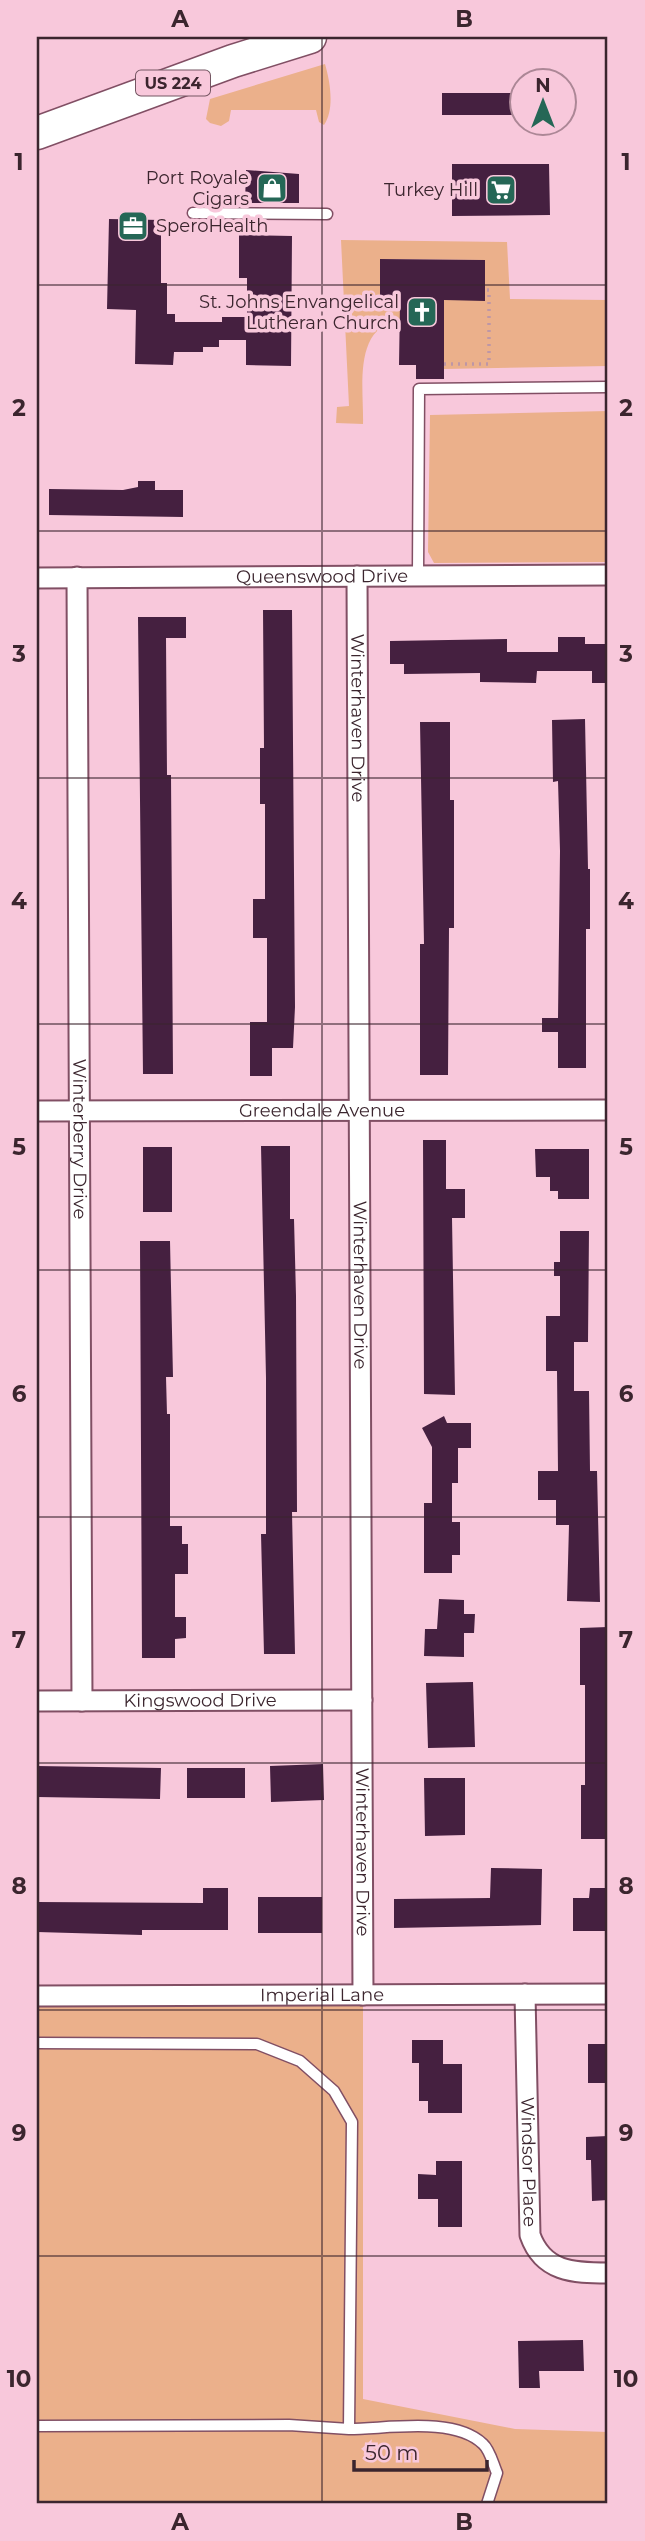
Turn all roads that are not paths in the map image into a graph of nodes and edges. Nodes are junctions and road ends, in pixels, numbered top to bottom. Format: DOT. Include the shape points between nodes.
graph roads {
  1 [pos="306,37"];
  2 [pos="37,133"];
  3 [pos="193,213"];
  4 [pos="327,214"];
  5 [pos="608,387"];
  6 [pos="608,575"];
  7 [pos="357,576"];
  8 [pos="418,576"];
  9 [pos="37,578"];
  10 [pos="77,578"];
  11 [pos="608,1110"];
  12 [pos="37,1111"];
  13 [pos="79,1111"];
  14 [pos="359,1111"];
  15 [pos="362,1700"];
  16 [pos="37,1701"];
  17 [pos="82,1701"];
  18 [pos="525,1994"];
  19 [pos="608,1994"];
  20 [pos="363,1995"];
  21 [pos="37,1996"];
  22 [pos="37,2043"];
  23 [pos="608,2273"];
  24 [pos="37,2426"];
  25 [pos="349,2429"];
  26 [pos="486,2504"];
  1 -- 2 [label="highway, US 224"];
  3 -- 4 [label="lane"];
  5 -- 8 [label="lane" via="419,388"];
  6 -- 8 [label="street, Queenswood Drive"];
  7 -- 8 [label="street, Queenswood Drive"];
  7 -- 10 [label="street, Queenswood Drive"];
  7 -- 14 [label="street, Winterhaven Drive"];
  9 -- 10 [label="street, Queenswood Drive"];
  10 -- 13 [label="street, Winterberry Drive"];
  11 -- 14 [label="street, Greendale Avenue"];
  12 -- 13 [label="street, Greendale Avenue"];
  13 -- 14 [label="street, Greendale Avenue"];
  13 -- 17 [label="street, Winterberry Drive"];
  14 -- 15 [label="street, Winterhaven Drive"];
  15 -- 17 [label="street, Kingswood Drive"];
  15 -- 20 [label="street, Winterhaven Drive"];
  16 -- 17 [label="street, Kingswood Drive"];
  18 -- 19 [label="street, Imperial Lane"];
  18 -- 20 [label="street, Imperial Lane"];
  18 -- 23 [label="street, Windsor Place" via="530,2235 535,2249 556,2268"];
  20 -- 21 [label="street, Imperial Lane"];
  22 -- 25 [label="lane" via="257,2045 300,2061 334,2091 352,2122"];
  24 -- 25 [label="lane"];
  25 -- 26 [label="lane" via="464,2430 485,2445 497,2473"];
}
